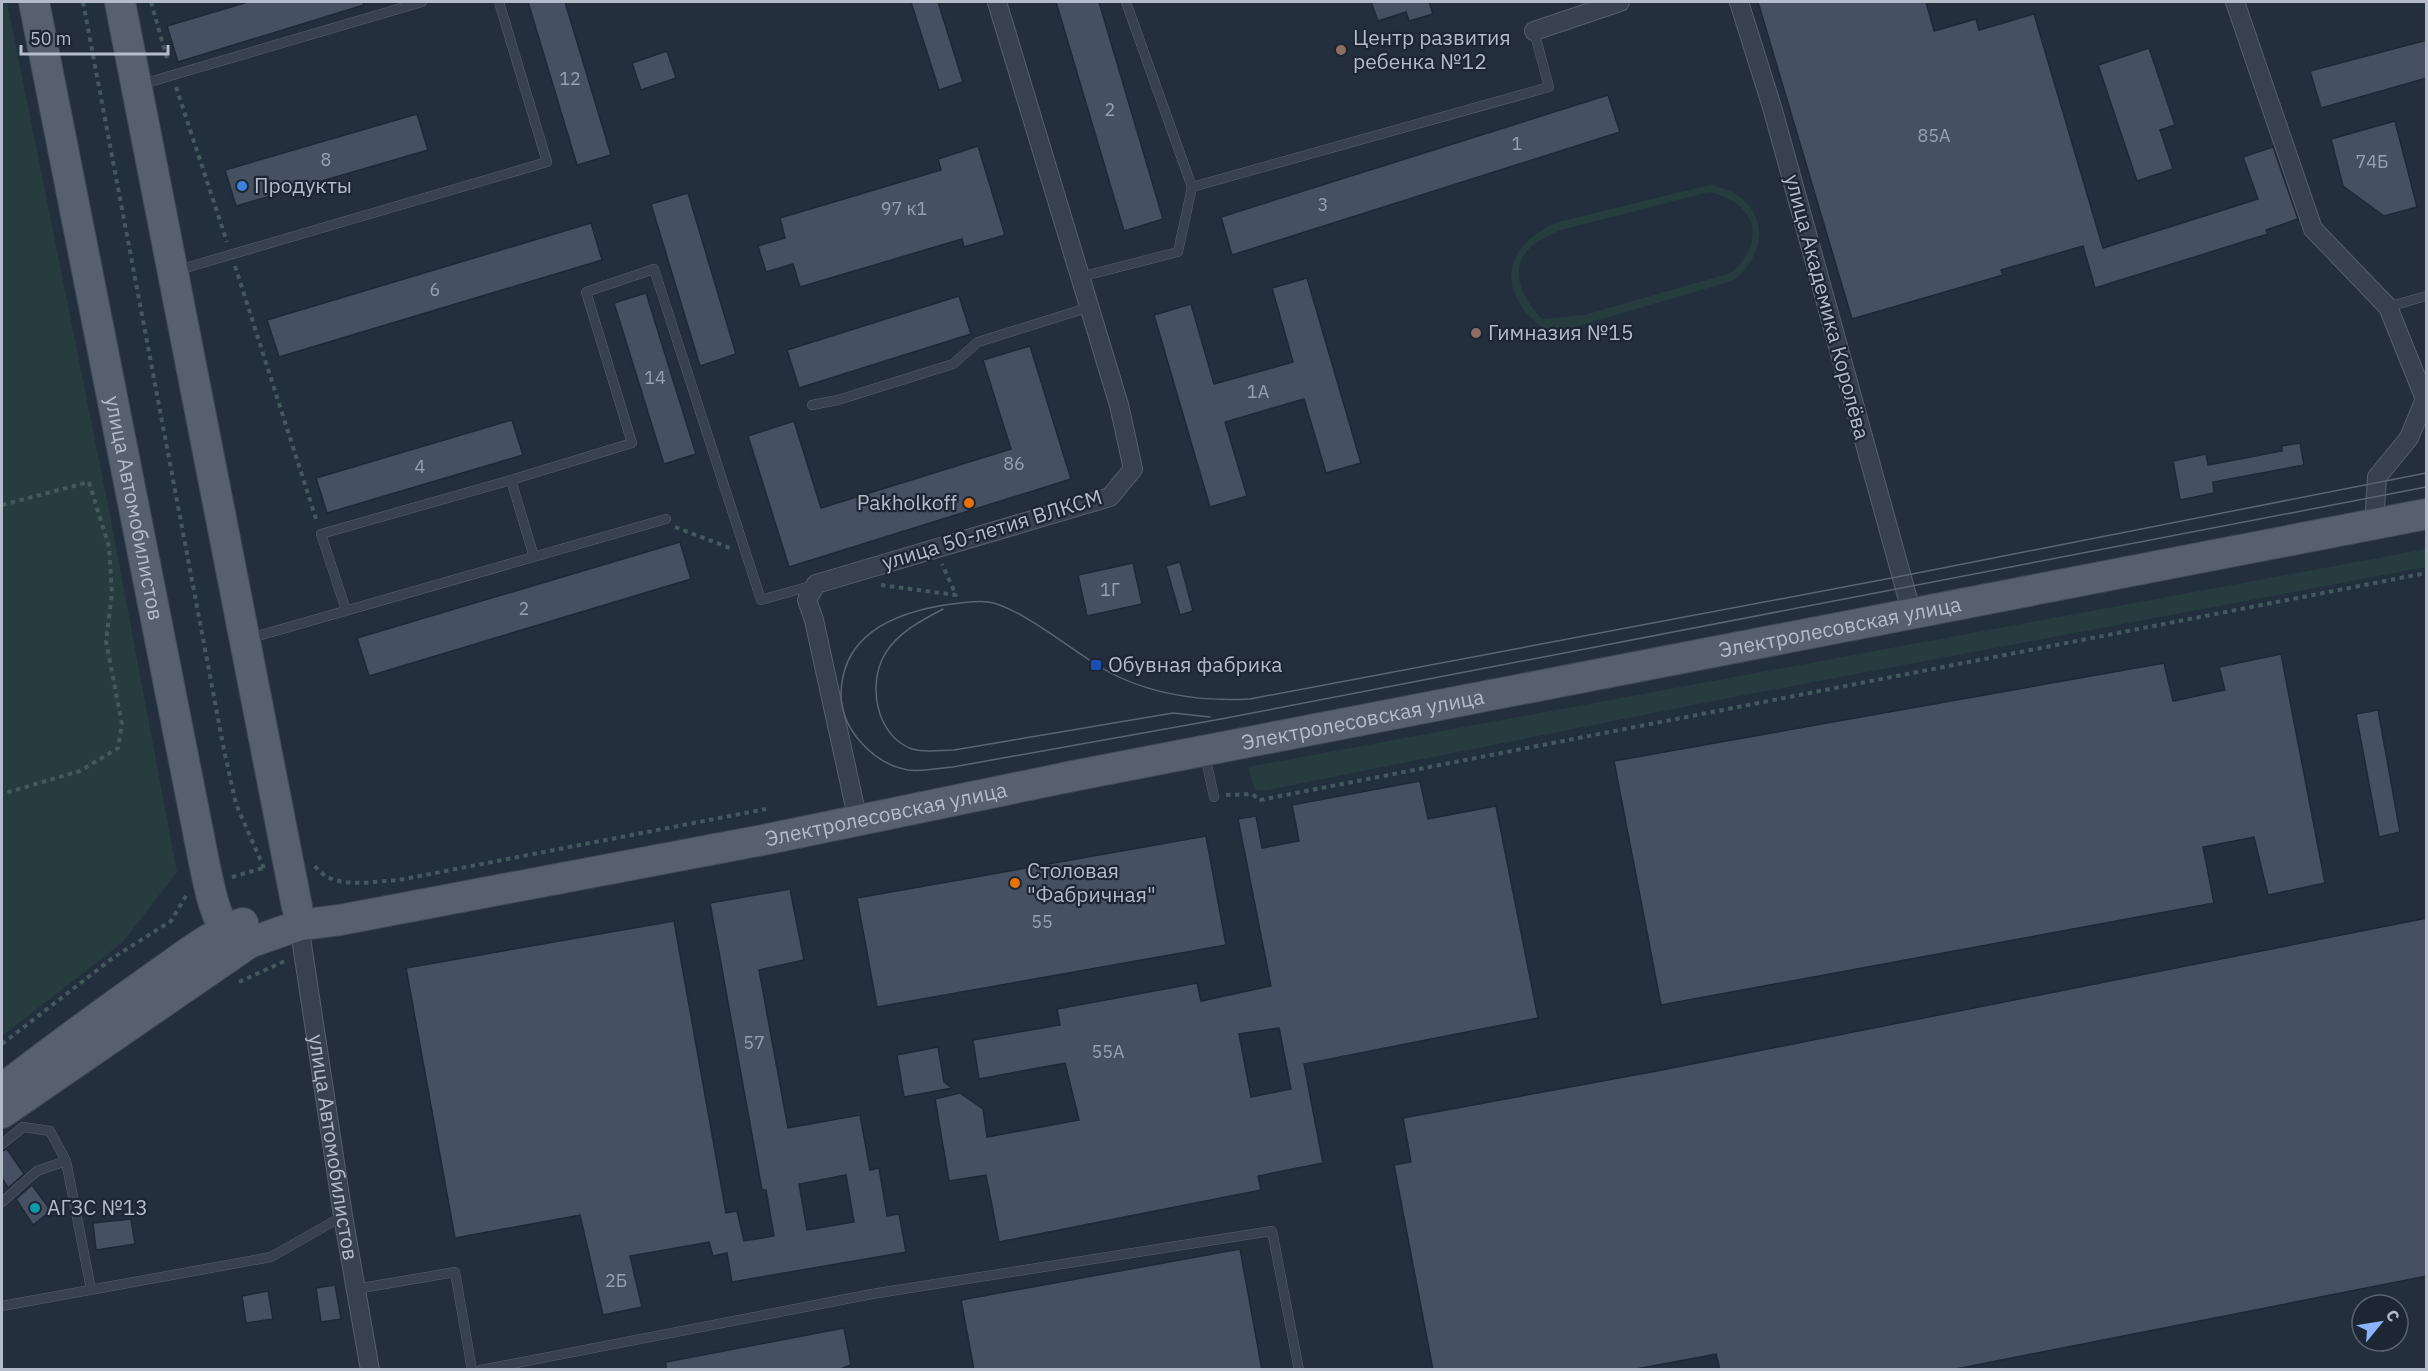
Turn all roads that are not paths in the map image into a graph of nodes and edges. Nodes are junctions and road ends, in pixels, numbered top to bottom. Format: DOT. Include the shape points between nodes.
graph roads {
  1 [pos="34,2"];
  2 [pos="120,2"];
  3 [pos="422,2"];
  4 [pos="499,2"];
  5 [pos="997,2"];
  6 [pos="1126,2"];
  7 [pos="1620,2"];
  8 [pos="1738,2"];
  9 [pos="2235,2"];
  10 [pos="1534,31"];
  11 [pos="137,86"];
  12 [pos="1192,187"];
  13 [pos="172,272"];
  14 [pos="1080,278"];
  15 [pos="2427,296"];
  16 [pos="1090,307"];
  17 [pos="2388,307"];
  18 [pos="812,405"];
  19 [pos="511,480"];
  20 [pos="2427,514"];
  21 [pos="666,519"];
  22 [pos="2374,524"];
  23 [pos="534,557"];
  24 [pos="816,584"];
  25 [pos="346,610"];
  26 [pos="1912,614"];
  27 [pos="246,639"];
  28 [pos="1205,752"];
  29 [pos="1214,796"];
  30 [pos="858,821"];
  31 [pos="300,928"];
  32 [pos="236,936"];
  33 [pos="2,1089"];
  34 [pos="2,1113"];
  35 [pos="2,1144"];
  36 [pos="66,1161"];
  37 [pos="2,1202"];
  38 [pos="344,1216"];
  39 [pos="91,1289"];
  40 [pos="356,1289"];
  41 [pos="2,1306"];
  42 [pos="370,1370"];
  43 [pos="472,1370"];
  44 [pos="481,1370"];
  45 [pos="1299,1370"];
  1 -- 32 [label="main road, улица Автомобилистов" via="213,907"];
  2 -- 11 [label="main road, улица Автомобилистов"];
  3 -- 11 [label="lane"];
  4 -- 13 [label="lane" via="548,162"];
  5 -- 14 [label="street, улица 50-летия ВЛКСМ"];
  6 -- 12 [label="lane"];
  7 -- 10 [label="street"];
  8 -- 26 [label="street, улица Академика Королёва" via="1772,107"];
  9 -- 17 [label="street" via="2313,229"];
  10 -- 12 [label="lane" via="1549,87"];
  11 -- 13 [label="main road, улица Автомобилистов"];
  12 -- 14 [label="lane" via="1178,252"];
  13 -- 27 [label="main road, улица Автомобилистов"];
  14 -- 16 [label="street, улица 50-летия ВЛКСМ"];
  15 -- 17 [label="lane"];
  16 -- 18 [label="lane" via="978,342 953,364"];
  16 -- 24 [label="street, улица 50-летия ВЛКСМ" via="1133,469 1110,497"];
  17 -- 22 [label="street" via="2425,399 2409,438 2377,477"];
  19 -- 23 [label="lane"];
  19 -- 24 [label="lane" via="632,442 586,292 654,269 761,600"];
  19 -- 25 [label="lane" via="321,534"];
  20 -- 22 [label="main road, Электролесовская улица"];
  21 -- 23 [label="lane"];
  22 -- 26 [label="main road, Электролесовская улица"];
  23 -- 25 [label="lane"];
  24 -- 30 [label="street" via="807,600"];
  25 -- 27 [label="lane"];
  26 -- 28 [label="main road, Электролесовская улица"];
  27 -- 31 [label="main road, улица Автомобилистов"];
  28 -- 29 [label="lane"];
  28 -- 30 [label="main road, Электролесовская улица"];
  30 -- 31 [label="main road, Электролесовская улица" via="382,912 339,906"];
  31 -- 32 [label="main road"];
  31 -- 38 [label="street, улица Автомобилистов"];
  32 -- 33 [label="main road" via="104,1012"];
  32 -- 34 [label="main road"];
  35 -- 36 [label="lane" via="23,1127 50,1131"];
  36 -- 37 [label="lane" via="37,1171"];
  36 -- 39 [label="lane"];
  38 -- 39 [label="lane" via="271,1257"];
  38 -- 40 [label="street, улица Автомобилистов"];
  39 -- 41 [label="lane"];
  40 -- 42 [label="street, улица Автомобилистов"];
  40 -- 43 [label="lane" via="455,1272"];
  44 -- 45 [label="lane" via="872,1294 1272,1231"];
}
